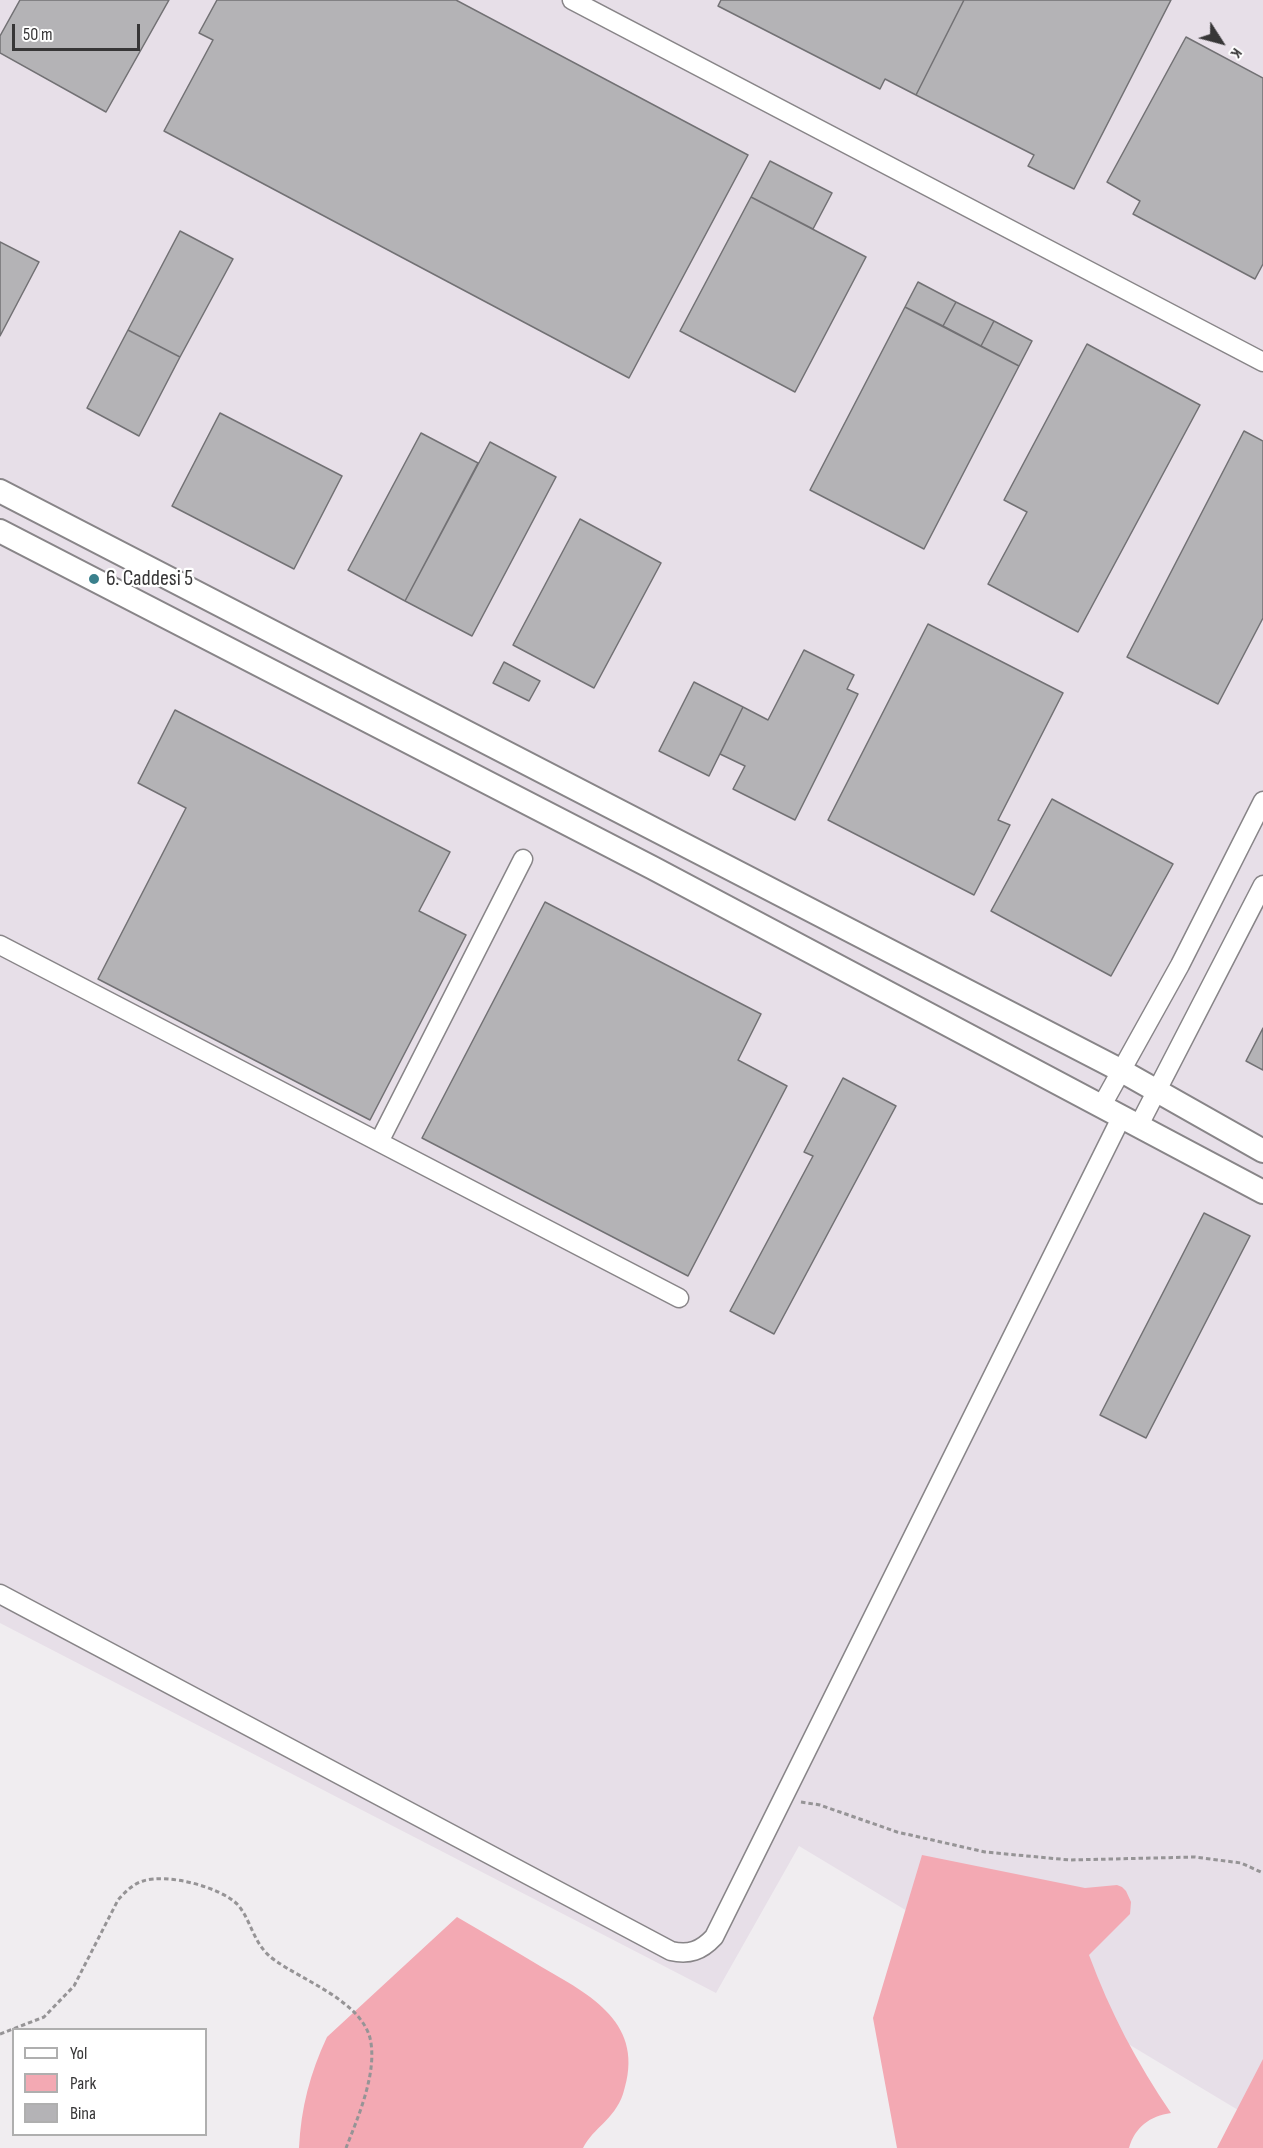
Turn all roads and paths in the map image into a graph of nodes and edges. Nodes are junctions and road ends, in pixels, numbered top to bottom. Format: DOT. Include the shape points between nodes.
graph roads {
  1 [pos="572,0"];
  2 [pos="1263,362"];
  3 [pos="0,491"];
  4 [pos="0,531"];
  5 [pos="1263,801"];
  6 [pos="669,836"];
  7 [pos="523,859"];
  8 [pos="653,868"];
  9 [pos="1263,885"];
  10 [pos="0,945"];
  11 [pos="1120,1070"];
  12 [pos="1157,1091"];
  13 [pos="1101,1107"];
  14 [pos="1130,1122"];
  15 [pos="379,1142"];
  16 [pos="1263,1151"];
  17 [pos="1263,1192"];
  18 [pos="679,1298"];
  19 [pos="0,1594"];
  20 [pos="783,1798"];
  21 [pos="1263,1873"];
  22 [pos="15,2028"];
  23 [pos="346,2148"];
  1 -- 2 [label="street"];
  3 -- 6 [label="street"];
  4 -- 8 [label="street"];
  5 -- 11 [label="street" via="1180,965"];
  6 -- 8 [label="street"];
  6 -- 11 [label="street"];
  7 -- 15 [label="street"];
  8 -- 13 [label="street"];
  9 -- 12 [label="street"];
  10 -- 15 [label="street"];
  11 -- 12 [label="street"];
  11 -- 13 [label="street"];
  12 -- 14 [label="street"];
  12 -- 16 [label="street"];
  13 -- 14 [label="street"];
  14 -- 17 [label="street"];
  14 -- 20 [label="street"];
  15 -- 18 [label="street"];
  19 -- 20 [label="street" via="671,1952 695,1952 714,1937"];
  20 -- 21 [label="path" via="820,1805 897,1832 985,1852 1070,1860 1196,1857 1241,1863"];
  22 -- 23 [label="path" via="44,2016 74,1986 118,1900 128,1889 158,1878 216,1890 239,1906 256,1941 274,1960 350,2008 362,2021 370,2037 372,2055 366,2096"];
}
